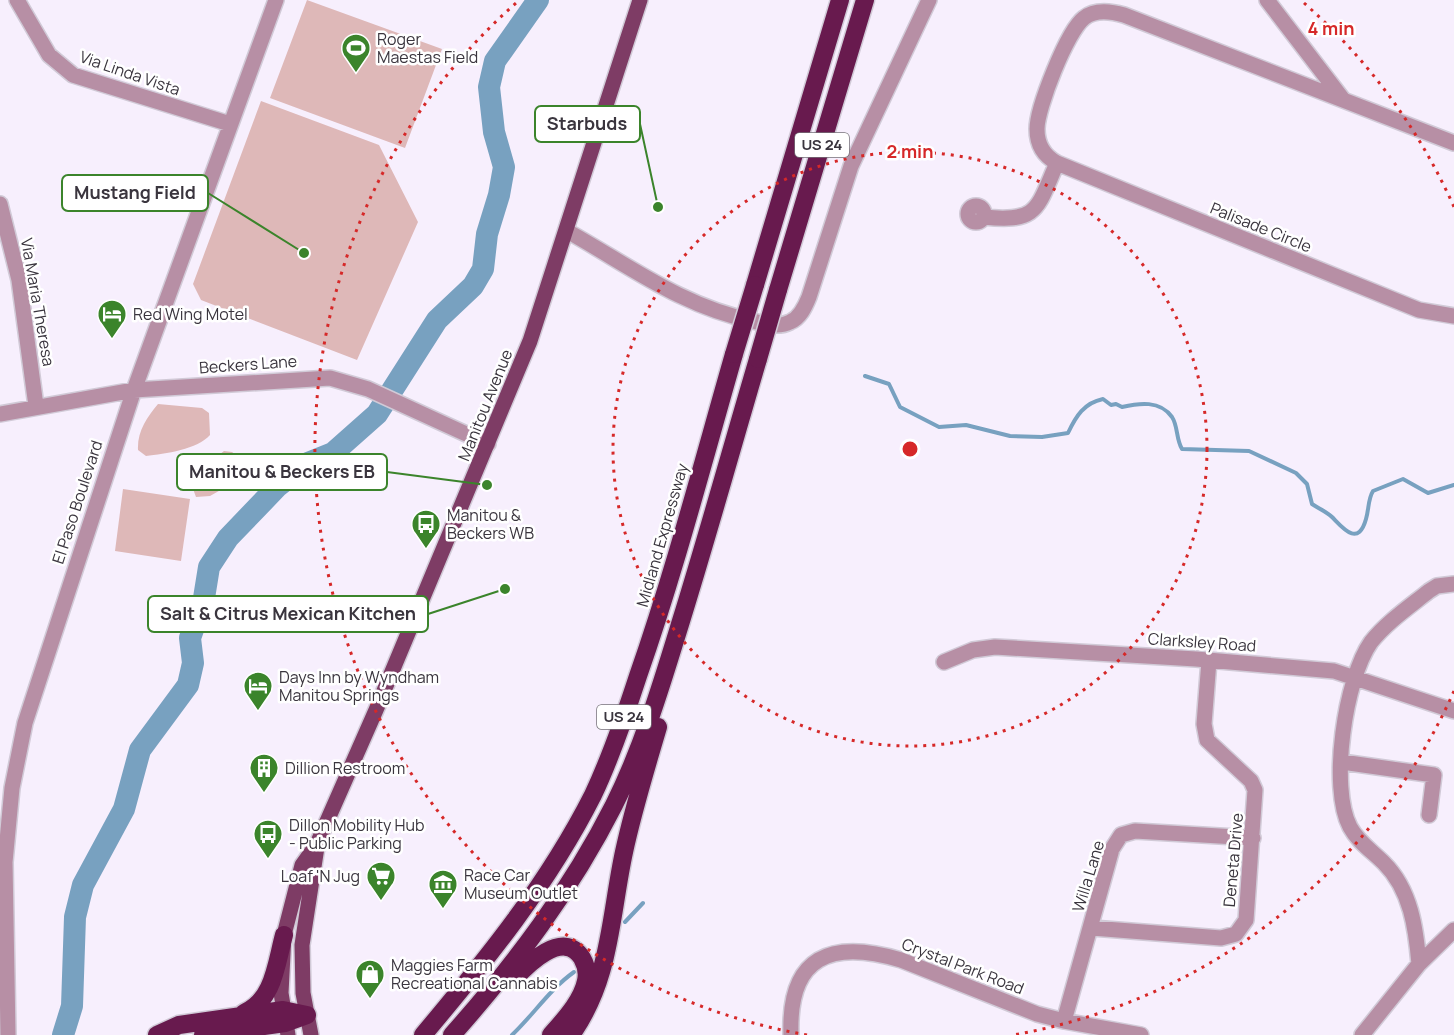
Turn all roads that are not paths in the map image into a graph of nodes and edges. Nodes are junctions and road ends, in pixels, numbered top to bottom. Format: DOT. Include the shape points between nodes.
graph roads {
  1 [pos="17,0"];
  2 [pos="276,0"];
  3 [pos="640,0"];
  4 [pos="840,0"];
  5 [pos="865,0"];
  6 [pos="929,0"];
  7 [pos="1267,0"];
  8 [pos="1342,98"];
  9 [pos="230,124"];
  10 [pos="1454,143"];
  11 [pos="1057,163"];
  12 [pos="0,204"];
  13 [pos="984,217"];
  14 [pos="567,231"];
  15 [pos="1454,316"];
  16 [pos="134,390"];
  17 [pos="36,406"];
  18 [pos="0,414"];
  19 [pos="488,444"];
  20 [pos="701,556"];
  21 [pos="1454,584"];
  22 [pos="1209,661"];
  23 [pos="944,662"];
  24 [pos="1354,676"];
  25 [pos="1454,711"];
  26 [pos="1342,762"];
  27 [pos="6,787"];
  28 [pos="1429,815"];
  29 [pos="1253,838"];
  30 [pos="317,844"];
  31 [pos="1092,928"];
  32 [pos="1454,930"];
  33 [pos="284,935"];
  34 [pos="1419,964"];
  35 [pos="307,1015"];
  36 [pos="235,1017"];
  37 [pos="1064,1021"];
  38 [pos="285,1023"];
  39 [pos="8,1035"];
  40 [pos="157,1035"];
  41 [pos="214,1035"];
  42 [pos="311,1035"];
  43 [pos="423,1035"];
  44 [pos="452,1035"];
  45 [pos="459,1035"];
  46 [pos="551,1035"];
  47 [pos="571,1035"];
  48 [pos="791,1035"];
  49 [pos="1141,1035"];
  50 [pos="1362,1035"];
  1 -- 9 [label="street, Via Linda Vista" via="49,55 74,75"];
  2 -- 9 [label="street, El Paso Boulevard"];
  3 -- 14 [label="main road, Manitou Avenue"];
  4 -- 43 [label="highway, Midland Expressway / US 24, bridge" via="652,638 593,794 518,918"];
  5 -- 20 [label="highway, US 24, bridge"];
  6 -- 14 [label="street" via="851,166 809,297 799,316 790,322 758,322 698,305 660,287"];
  7 -- 8 [label="street"];
  8 -- 10 [label="street, Palisade Circle"];
  8 -- 11 [label="street, Palisade Circle" via="1124,15 1108,11 1089,15 1072,33 1037,121 1042,150"];
  9 -- 16 [label="street, El Paso Boulevard"];
  11 -- 13 [label="street" via="1038,204 1029,214 1007,220"];
  11 -- 15 [label="street, Palisade Circle" via="1419,310"];
  12 -- 17 [label="street, Via Maria Theresa" via="19,280"];
  14 -- 19 [label="main road, Manitou Avenue" via="530,341"];
  16 -- 17 [label="street, Beckers Lane"];
  16 -- 19 [label="street, Beckers Lane" via="325,378 368,389"];
  16 -- 27 [label="street, El Paso Boulevard" via="32,695"];
  17 -- 18 [label="street, Beckers Lane"];
  19 -- 30 [label="main road, Manitou Avenue"];
  20 -- 44 [label="highway, US 24" via="652,711 615,804 544,922"];
  20 -- 47 [label="highway" via="627,841 602,977 594,999"];
  21 -- 24 [label="street" via="1437,586 1390,622 1370,645"];
  22 -- 23 [label="street, Clarksley Road" via="995,647 973,650"];
  22 -- 24 [label="street, Clarksley Road"];
  22 -- 29 [label="street, Deneta Drive" via="1205,733 1213,747 1251,781 1255,790"];
  24 -- 25 [label="street, Clarksley Road"];
  24 -- 26 [label="street" via="1346,710"];
  26 -- 28 [label="street" via="1434,775"];
  26 -- 34 [label="street" via="1344,814 1354,835 1384,863 1400,886 1414,922"];
  27 -- 39 [label="street, El Paso Boulevard"];
  29 -- 31 [label="street, Willa Lane" via="1135,831 1121,835 1112,849"];
  29 -- 31 [label="street, Deneta Drive" via="1246,920 1236,934 1221,938"];
  30 -- 33 [label="main road, Manitou Avenue" via="302,865"];
  30 -- 35 [label="main road, Manitou Avenue" via="302,945"];
  31 -- 37 [label="street, Willa Lane"];
  32 -- 34 [label="street"];
  33 -- 36 [label="highway" via="265,998 254,1009"];
  33 -- 38 [label="main road, Manitou Avenue"];
  34 -- 50 [label="street"];
  35 -- 38 [label="highway"];
  35 -- 42 [label="main road, Manitou Avenue"];
  36 -- 38 [label="highway"];
  36 -- 40 [label="highway" via="179,1025"];
  37 -- 48 [label="street, Crystal Park Road" via="902,960 850,952 820,959 802,975 792,999"];
  37 -- 49 [label="street, Crystal Park Road"];
  38 -- 41 [label="highway"];
  45 -- 46 [label="highway" via="528,963 548,951 567,948 582,958 586,980 580,997"];
}
